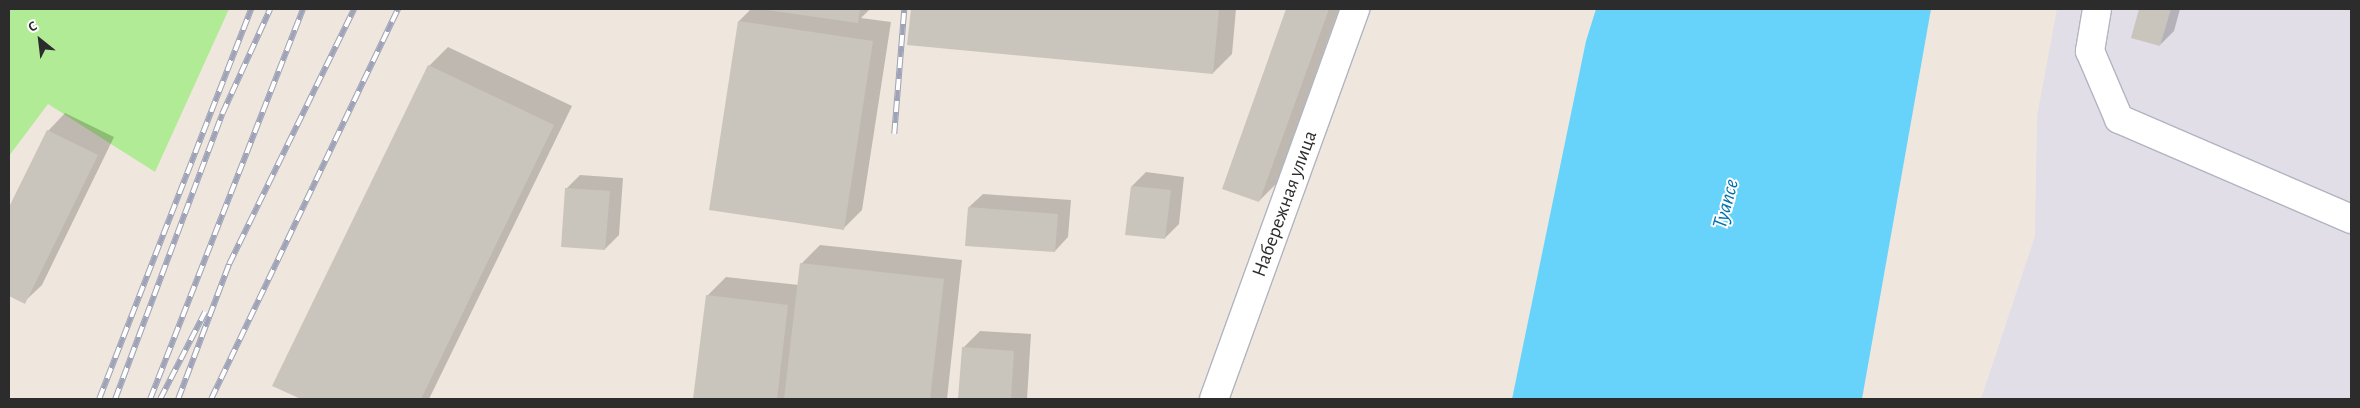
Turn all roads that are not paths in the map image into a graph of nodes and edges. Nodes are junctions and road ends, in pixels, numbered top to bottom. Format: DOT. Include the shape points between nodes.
graph roads {
  1 [pos="1355,9"];
  2 [pos="2096,9"];
  3 [pos="2351,219"];
  4 [pos="1214,399"];
  1 -- 4 [label="street, Набережная улица"];
  2 -- 3 [label="street" via="2090,51 2119,119"];
}
